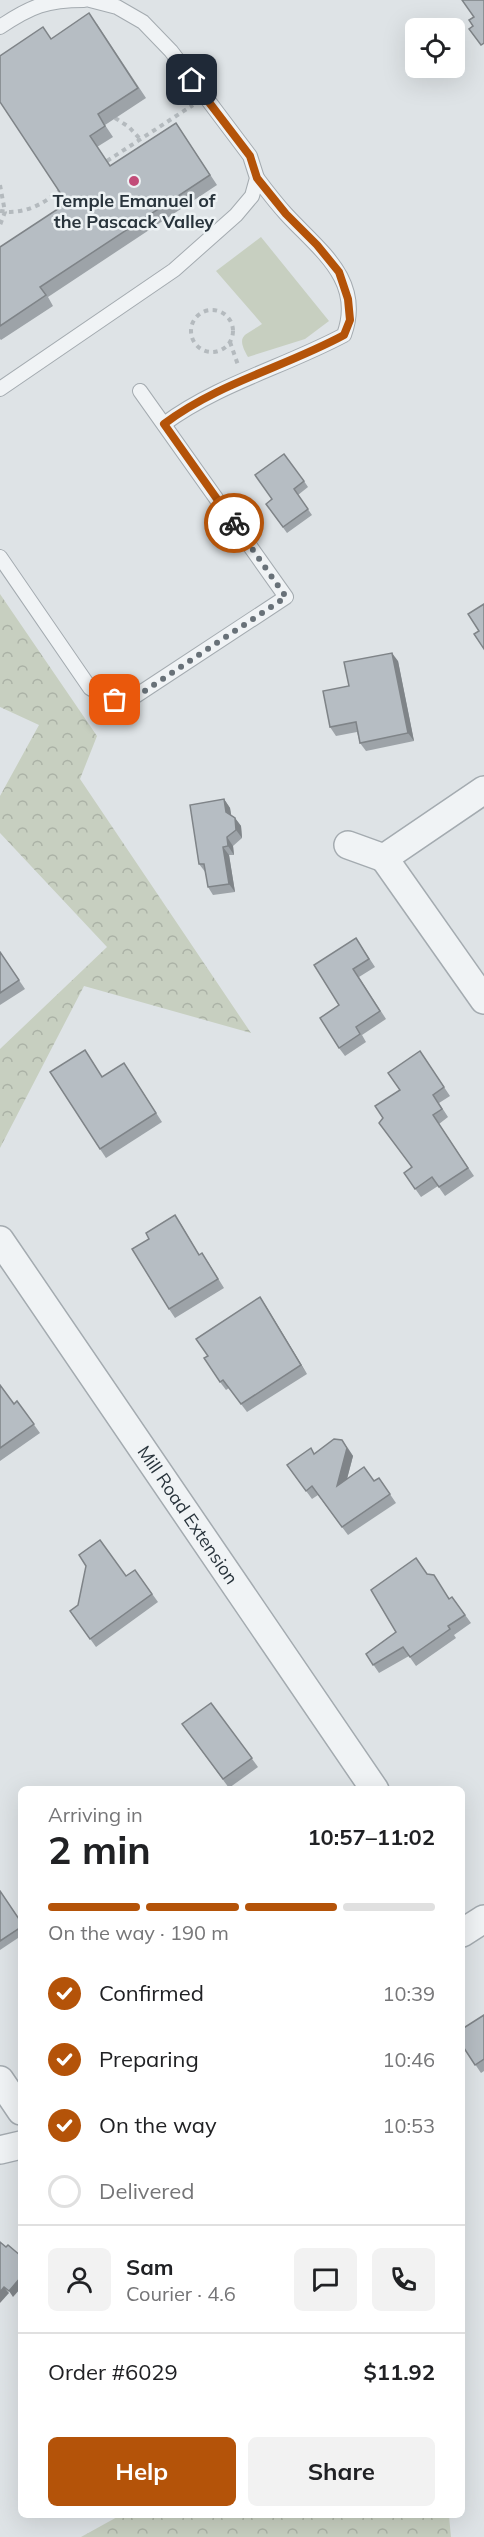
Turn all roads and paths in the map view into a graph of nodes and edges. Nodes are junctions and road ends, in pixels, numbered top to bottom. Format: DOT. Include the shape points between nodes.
graph roads {
  1 [pos="84,0"];
  2 [pos="90,0"];
  3 [pos="0,27"];
  4 [pos="197,102"];
  5 [pos="115,118"];
  6 [pos="140,139"];
  7 [pos="107,161"];
  8 [pos="257,178"];
  9 [pos="0,185"];
  10 [pos="59,191"];
  11 [pos="3,211"];
  12 [pos="0,225"];
  13 [pos="230,342"];
  14 [pos="243,380"];
  15 [pos="0,389"];
  16 [pos="140,391"];
  17 [pos="164,424"];
  18 [pos="0,557"];
  19 [pos="484,790"];
  20 [pos="348,845"];
  21 [pos="384,858"];
  22 [pos="484,1000"];
  23 [pos="0,1240"];
  24 [pos="372,1786"];
  25 [pos="0,2080"];
  26 [pos="18,2107"];
  27 [pos="18,2146"];
  28 [pos="0,2150"];
  1 -- 3 [label="lane" via="54,0 21,13"];
  2 -- 8 [label="lane" via="117,7 143,22 171,51 250,156"];
  4 -- 6 [label="path"];
  5 -- 6 [label="path"];
  6 -- 7 [label="path"];
  8 -- 14 [label="lane" via="339,272 350,320 344,335"];
  8 -- 15 [label="lane" via="252,196 236,215 182,264"];
  9 -- 11 [label="path"];
  10 -- 11 [label="path" via="34,207"];
  11 -- 12 [label="path"];
  13 -- 13 [label="path" via="232,327 226,315 207,311 196,318 191,332 196,345 216,352"];
  13 -- 14 [label="path"];
  14 -- 17 [label="lane" via="216,391"];
  16 -- 17 [label="lane"];
  17 -- 18 [label="lane" via="286,597 134,698 115,700 90,688"];
  19 -- 21 [label="street"];
  20 -- 21 [label="street"];
  21 -- 22 [label="street"];
  23 -- 24 [label="street, Mill Road Extension"];
  25 -- 26 [label="street"];
  27 -- 28 [label="street"];
}
